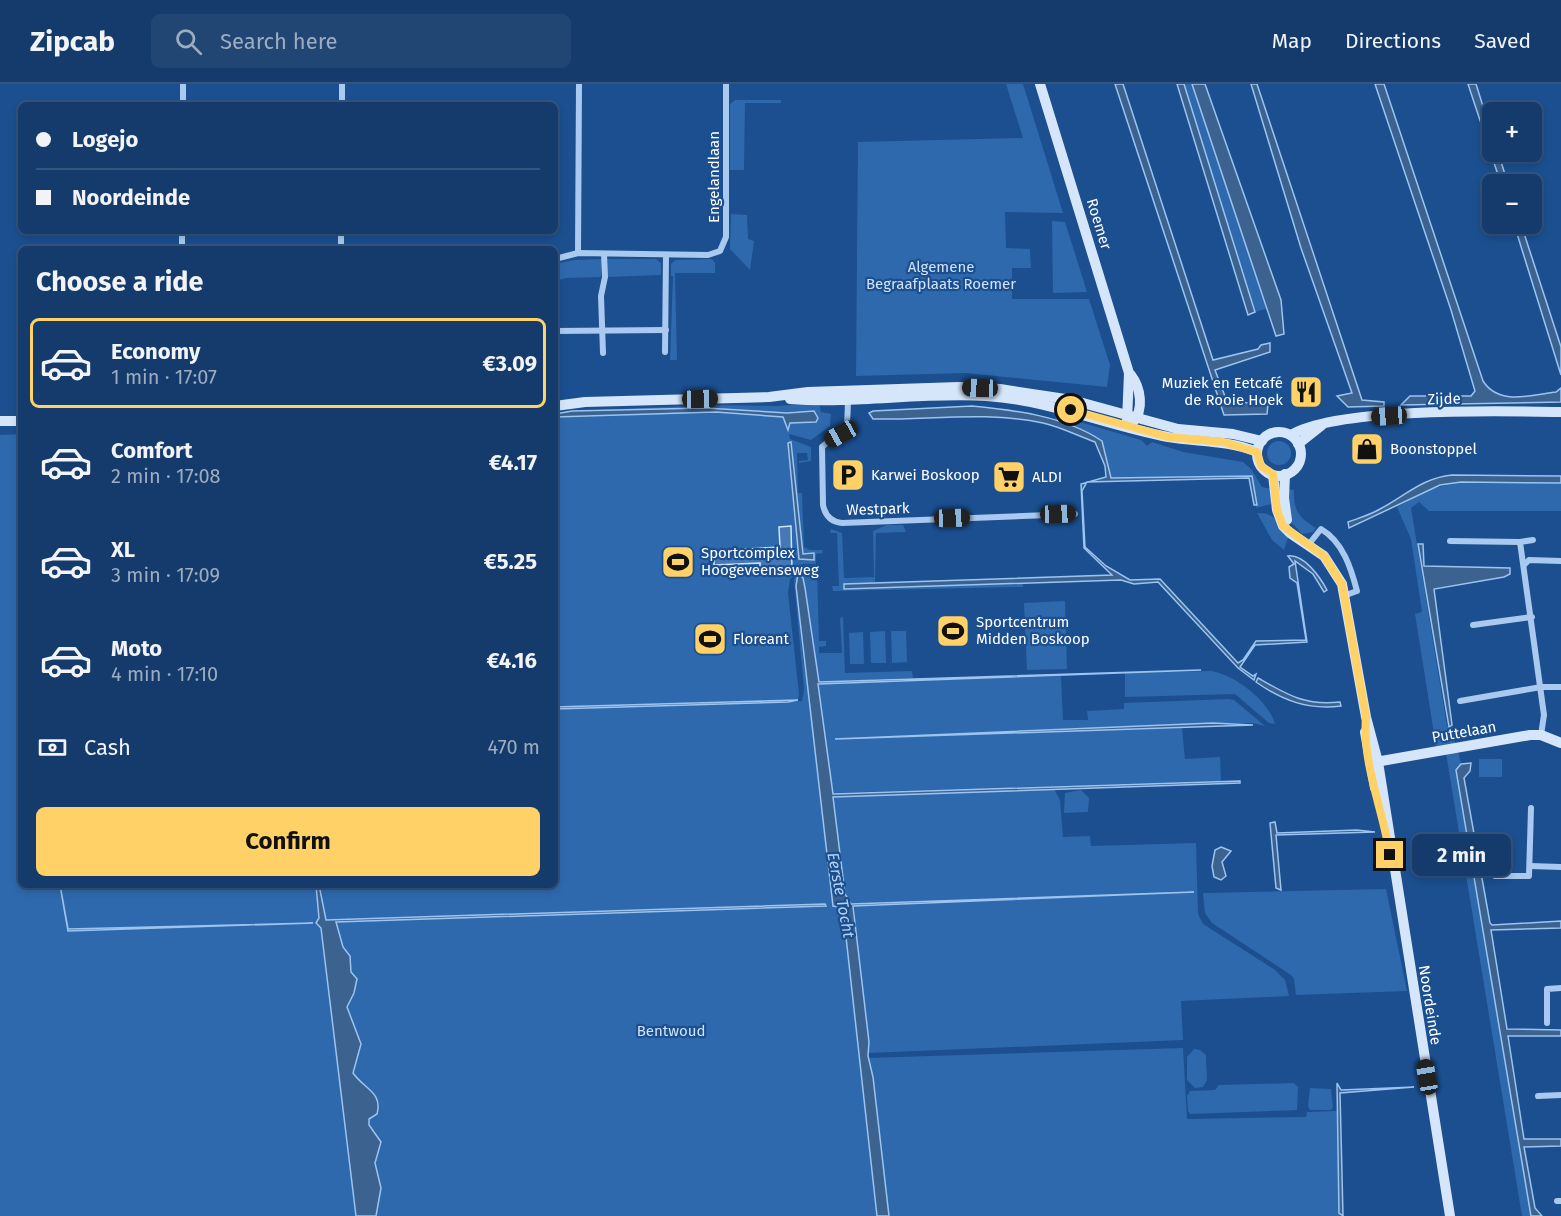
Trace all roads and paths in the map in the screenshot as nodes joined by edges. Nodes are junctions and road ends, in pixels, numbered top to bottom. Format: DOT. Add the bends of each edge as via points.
graph roads {
  1 [pos="183,84"];
  2 [pos="342,84"];
  3 [pos="579,84"];
  4 [pos="726,84"];
  5 [pos="1040,84"];
  6 [pos="183,102"];
  7 [pos="342,102"];
  8 [pos="578,253"];
  9 [pos="604,254"];
  10 [pos="666,255"];
  11 [pos="558,258"];
  12 [pos="666,330"];
  13 [pos="602,331"];
  14 [pos="558,332"];
  15 [pos="665,352"];
  16 [pos="603,353"];
  17 [pos="848,396"];
  18 [pos="558,399"];
  19 [pos="585,402"];
  20 [pos="558,406"];
  21 [pos="1561,411"];
  22 [pos="1130,420"];
  23 [pos="0,421"];
  24 [pos="18,421"];
  25 [pos="1294,440"];
  26 [pos="1262,441"];
  27 [pos="1257,452"];
  28 [pos="1279,474"];
  29 [pos="1075,514"];
  30 [pos="1533,540"];
  31 [pos="1304,541"];
  32 [pos="1450,541"];
  33 [pos="1520,542"];
  34 [pos="1561,561"];
  35 [pos="1525,564"];
  36 [pos="1346,595"];
  37 [pos="1532,617"];
  38 [pos="1473,625"];
  39 [pos="1541,687"];
  40 [pos="1561,687"];
  41 [pos="1460,701"];
  42 [pos="1541,735"];
  43 [pos="1561,743"];
  44 [pos="1374,763"];
  45 [pos="1531,808"];
  46 [pos="1530,866"];
  47 [pos="1561,867"];
  48 [pos="1495,876"];
  49 [pos="1561,988"];
  50 [pos="1547,1023"];
  51 [pos="1538,1095"];
  52 [pos="1561,1095"];
  53 [pos="1450,1216"];
  1 -- 6 [label="street"];
  2 -- 7 [label="street"];
  3 -- 8 [label="street"];
  4 -- 10 [label="street, Engelandlaan" via="726,237 720,251 708,255"];
  5 -- 22 [label="main road, Roemer" via="1130,373"];
  8 -- 9 [label="street, Engelandlaan"];
  8 -- 11 [label="street, Engelandlaan"];
  9 -- 10 [label="street, Engelandlaan"];
  9 -- 13 [label="street"];
  10 -- 12 [label="street"];
  12 -- 13 [label="street"];
  12 -- 15 [label="street"];
  13 -- 14 [label="street"];
  13 -- 16 [label="street"];
  17 -- 19 [label="main road" via="808,392 769,397"];
  17 -- 22 [label="main road" via="959,387 1000,389 1072,400"];
  17 -- 29 [label="street, Westpark" via="845,432 822,447 823,505 828,517 842,523"];
  18 -- 19 [label="main road"];
  19 -- 20 [label="main road"];
  21 -- 25 [label="main road, Zijde" via="1328,422"];
  22 -- 26 [label="main road"];
  22 -- 27 [label="main road" via="1168,437 1223,442"];
  23 -- 24 [label="main road"];
  25 -- 26 [label="main road" via="1275,432"];
  25 -- 28 [label="main road" via="1299,462"];
  26 -- 27 [label="main road"];
  27 -- 28 [label="main road" via="1261,466"];
  28 -- 31 [label="main road, Noordeinde" via="1280,519 1290,533"];
  30 -- 33 [label="street"];
  31 -- 36 [label="main road, Noordeinde" via="1335,570"];
  31 -- 36 [label="street, Noordeinde" via="1322,529 1338,544 1357,591"];
  32 -- 33 [label="street"];
  33 -- 35 [label="street"];
  34 -- 35 [label="street" via="1529,560"];
  35 -- 37 [label="street"];
  36 -- 44 [label="main road, Noordeinde" via="1365,730"];
  37 -- 38 [label="street"];
  37 -- 39 [label="street"];
  39 -- 40 [label="street"];
  39 -- 41 [label="street"];
  39 -- 42 [label="street"];
  42 -- 43 [label="main road"];
  42 -- 44 [label="main road, Puttelaan"];
  44 -- 53 [label="main road, Noordeinde"];
  45 -- 46 [label="street"];
  46 -- 47 [label="street"];
  46 -- 48 [label="street" via="1529,876"];
  49 -- 50 [label="street" via="1547,988"];
  51 -- 52 [label="street"];
}
